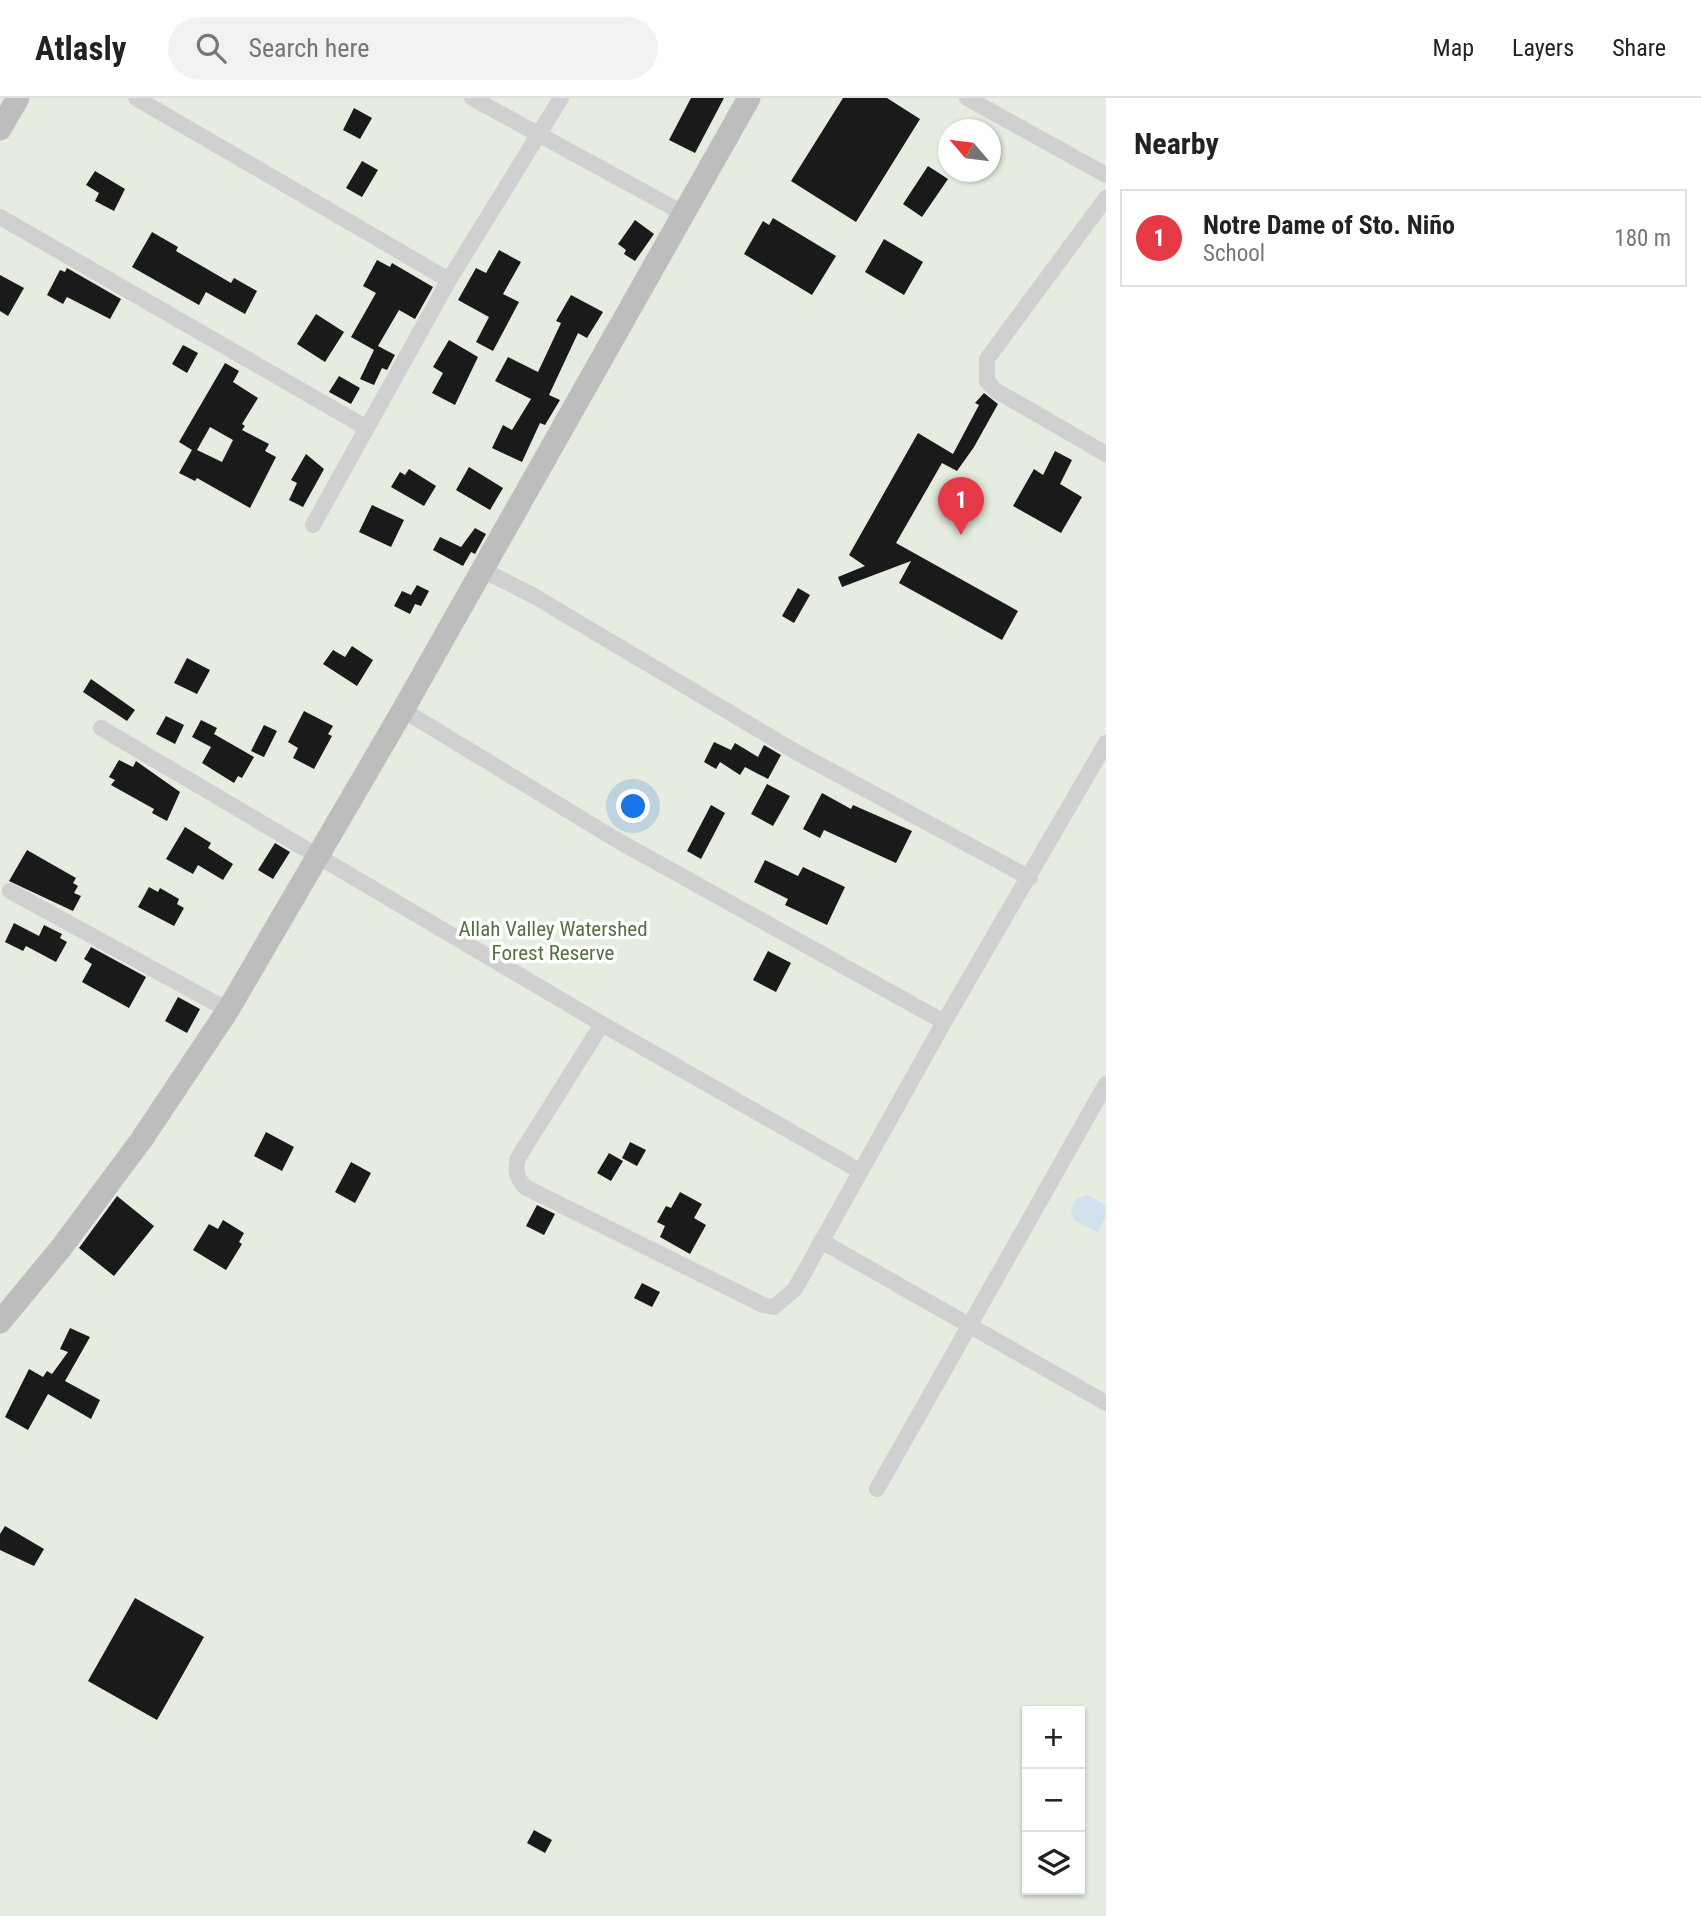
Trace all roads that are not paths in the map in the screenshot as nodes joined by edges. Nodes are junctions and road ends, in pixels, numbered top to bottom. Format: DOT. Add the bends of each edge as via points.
graph roads {
  1 [pos="18,98"];
  2 [pos="136,98"];
  3 [pos="472,98"];
  4 [pos="561,98"];
  5 [pos="749,98"];
  6 [pos="967,98"];
  7 [pos="0,128"];
  8 [pos="538,135"];
  9 [pos="1106,175"];
  10 [pos="1106,198"];
  11 [pos="682,213"];
  12 [pos="0,217"];
  13 [pos="449,280"];
  14 [pos="365,427"];
  15 [pos="1106,454"];
  16 [pos="313,525"];
  17 [pos="481,569"];
  18 [pos="403,710"];
  19 [pos="101,728"];
  20 [pos="1106,743"];
  21 [pos="318,856"];
  22 [pos="1030,878"];
  23 [pos="10,891"];
  24 [pos="228,1010"];
  25 [pos="944,1022"];
  26 [pos="602,1024"];
  27 [pos="1106,1084"];
  28 [pos="860,1171"];
  29 [pos="821,1241"];
  30 [pos="0,1322"];
  31 [pos="969,1325"];
  32 [pos="1106,1403"];
  33 [pos="877,1489"];
  1 -- 7 [label="street"];
  2 -- 13 [label="street"];
  3 -- 8 [label="street"];
  4 -- 8 [label="street"];
  5 -- 11 [label="street"];
  6 -- 9 [label="street"];
  8 -- 11 [label="street"];
  8 -- 13 [label="street"];
  10 -- 15 [label="street" via="1004,332 985,370 995,390"];
  11 -- 17 [label="street"];
  12 -- 14 [label="street"];
  13 -- 14 [label="street"];
  14 -- 16 [label="street"];
  17 -- 18 [label="street"];
  17 -- 22 [label="street" via="796,752"];
  18 -- 21 [label="street"];
  18 -- 25 [label="street" via="615,839"];
  19 -- 21 [label="street"];
  20 -- 22 [label="street"];
  21 -- 24 [label="street"];
  21 -- 26 [label="street"];
  22 -- 25 [label="street"];
  23 -- 24 [label="street"];
  24 -- 30 [label="street" via="142,1139"];
  25 -- 28 [label="street"];
  26 -- 28 [label="street"];
  26 -- 29 [label="street" via="518,1158 515,1169 525,1187 763,1305 774,1307 795,1289"];
  27 -- 31 [label="street"];
  28 -- 29 [label="street"];
  29 -- 31 [label="street"];
  31 -- 32 [label="street"];
  31 -- 33 [label="street"];
}
